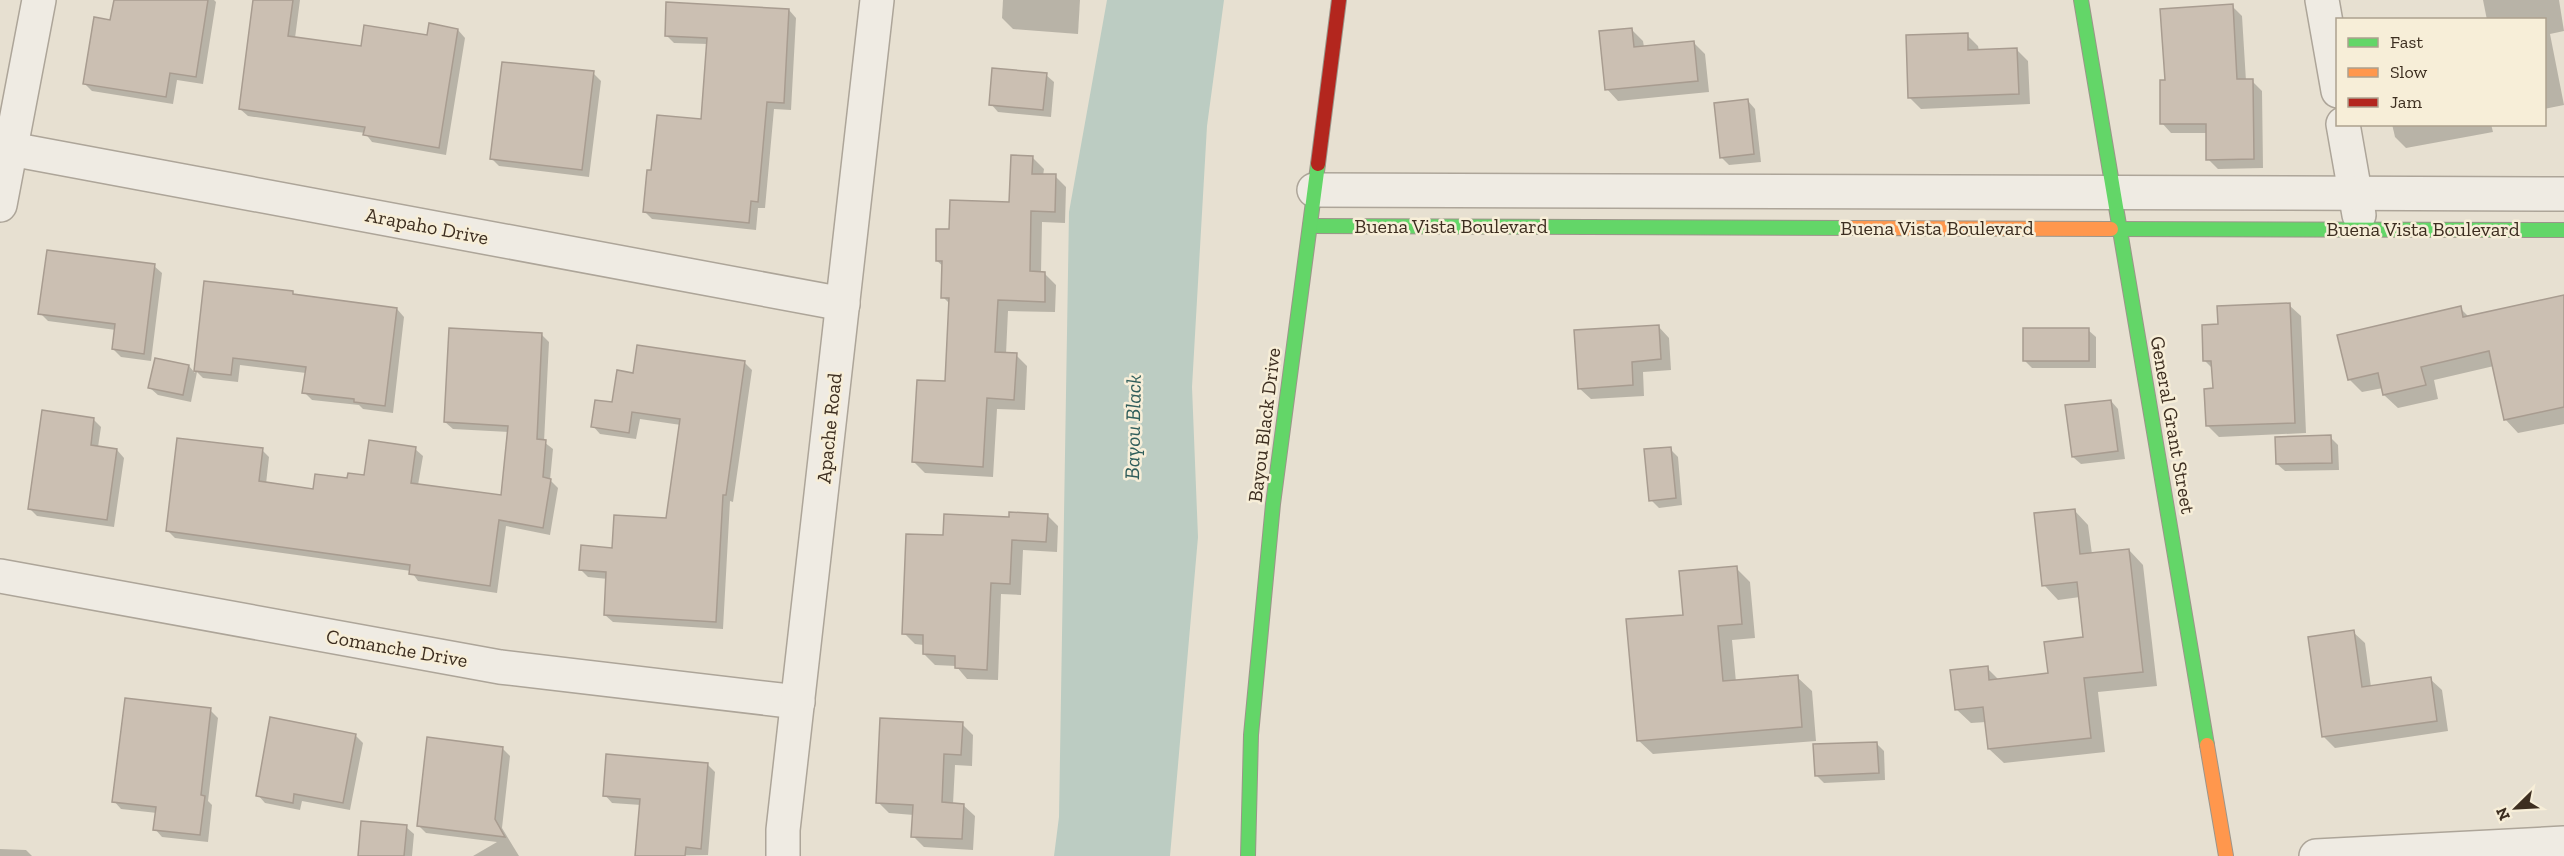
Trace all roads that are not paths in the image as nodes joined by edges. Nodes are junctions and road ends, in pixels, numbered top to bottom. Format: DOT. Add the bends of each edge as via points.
graph roads {
  1 [pos="39,0"];
  2 [pos="877,0"];
  3 [pos="1339,0"];
  4 [pos="2080,0"];
  5 [pos="2322,0"];
  6 [pos="2336,85"];
  7 [pos="2343,126"];
  8 [pos="11,149"];
  9 [pos="1314,190"];
  10 [pos="2113,193"];
  11 [pos="2355,193"];
  12 [pos="2564,194"];
  13 [pos="0,205"];
  14 [pos="1310,226"];
  15 [pos="2120,228"];
  16 [pos="2362,229"];
  17 [pos="2564,230"];
  18 [pos="843,303"];
  19 [pos="0,576"];
  20 [pos="798,702"];
  21 [pos="2564,843"];
  22 [pos="783,856"];
  23 [pos="1248,856"];
  24 [pos="2226,856"];
  25 [pos="2316,856"];
  1 -- 8 [label="street"];
  2 -- 18 [label="street, Apache Road"];
  3 -- 9 [label="street, Bayou Black Drive"];
  4 -- 10 [label="street, General Grant Street"];
  5 -- 6 [label="street"];
  7 -- 11 [label="street"];
  8 -- 13 [label="street"];
  8 -- 18 [label="street, Arapaho Drive"];
  9 -- 10 [label="street, Buena Vista Boulevard"];
  9 -- 14 [label="street, Bayou Black Drive"];
  10 -- 11 [label="street, Buena Vista Boulevard"];
  10 -- 15 [label="street, General Grant Street"];
  11 -- 12 [label="street, Buena Vista Boulevard"];
  11 -- 16 [label="street"];
  14 -- 15 [label="street, Buena Vista Boulevard"];
  14 -- 23 [label="street, Bayou Black Drive" via="1272,515 1251,735"];
  15 -- 16 [label="street, Buena Vista Boulevard"];
  15 -- 24 [label="street, General Grant Street"];
  16 -- 17 [label="street, Buena Vista Boulevard"];
  18 -- 20 [label="street, Apache Road"];
  19 -- 20 [label="street, Comanche Drive" via="500,667"];
  20 -- 22 [label="street, Apache Road"];
  21 -- 25 [label="street"];
}
